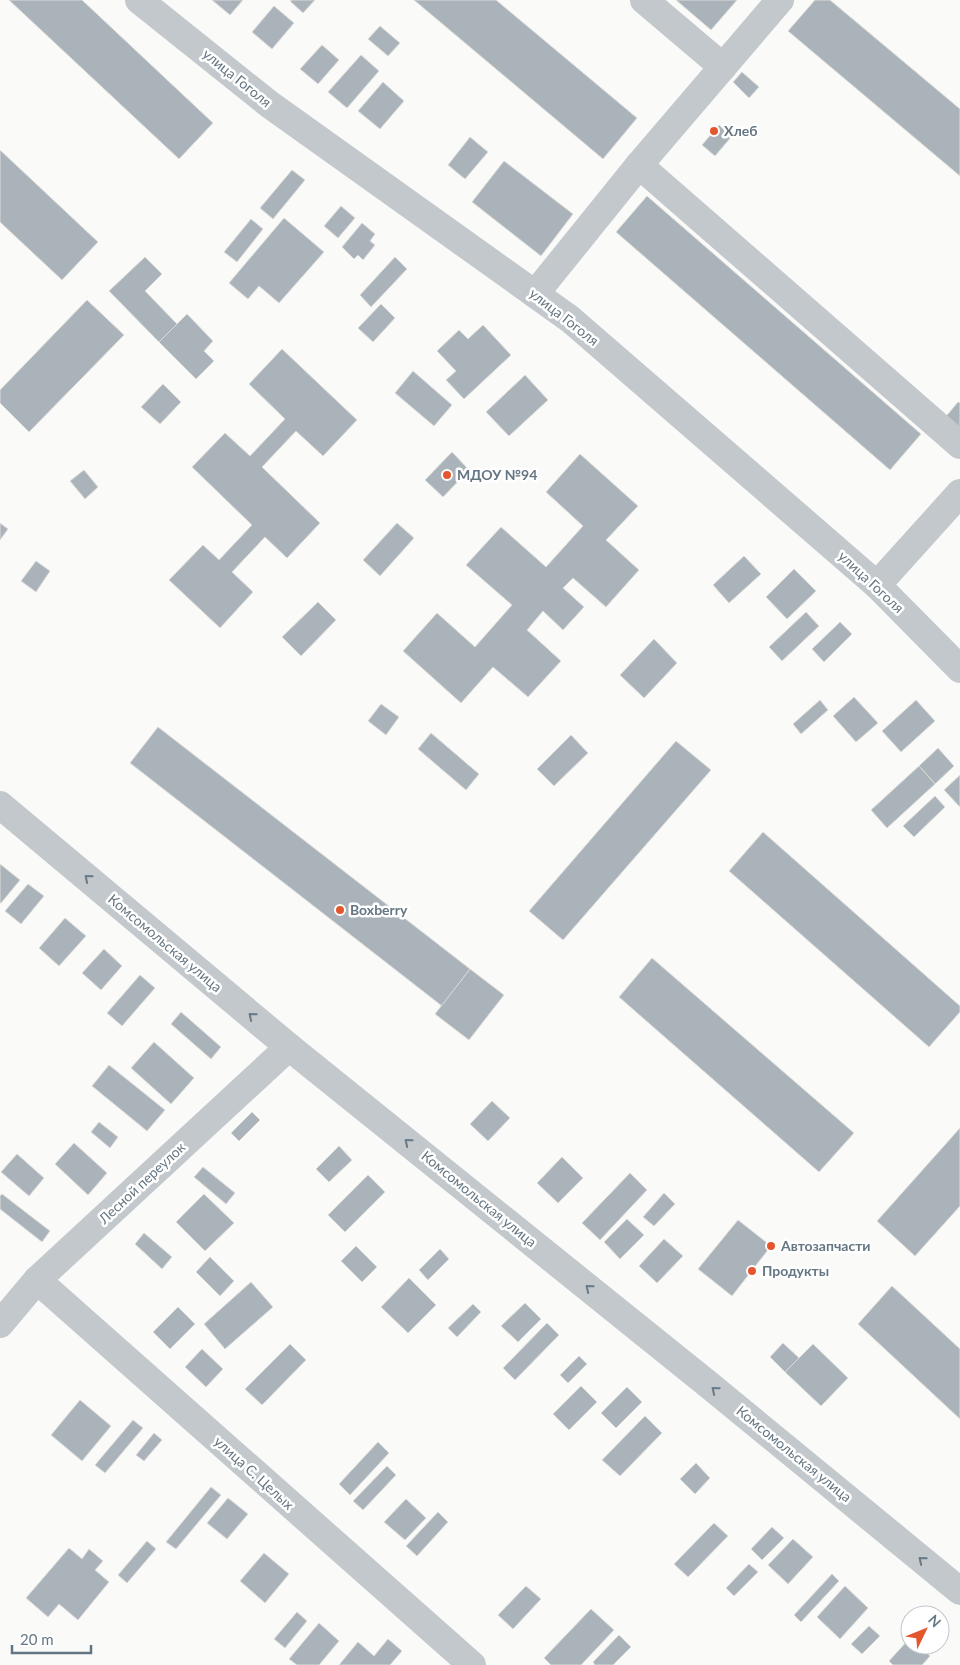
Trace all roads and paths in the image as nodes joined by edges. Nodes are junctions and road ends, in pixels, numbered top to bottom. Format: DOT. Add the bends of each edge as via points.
graph roads {
  1 [pos="140,0"];
  2 [pos="644,0"];
  3 [pos="780,0"];
  4 [pos="723,67"];
  5 [pos="639,166"];
  6 [pos="535,294"];
  7 [pos="960,445"];
  8 [pos="960,493"];
  9 [pos="877,585"];
  10 [pos="960,669"];
  11 [pos="0,805"];
  12 [pos="290,1047"];
  13 [pos="37,1280"];
  14 [pos="0,1324"];
  15 [pos="960,1591"];
  16 [pos="472,1665"];
  1 -- 6 [label="street, улица Гоголя" via="269,104"];
  2 -- 4 [label="street"];
  3 -- 4 [label="street"];
  4 -- 5 [label="street"];
  5 -- 6 [label="street"];
  5 -- 7 [label="street"];
  6 -- 9 [label="street, улица Гоголя" via="570,319"];
  8 -- 9 [label="street"];
  9 -- 10 [label="street, улица Гоголя"];
  12 -- 11 [label="street, Комсомольская улица, one-way"];
  12 -- 13 [label="street, Лесной переулок"];
  15 -- 12 [label="street, Комсомольская улица, one-way"];
  13 -- 14 [label="street, Лесной переулок"];
  13 -- 16 [label="street, улица С. Целых"];
}
